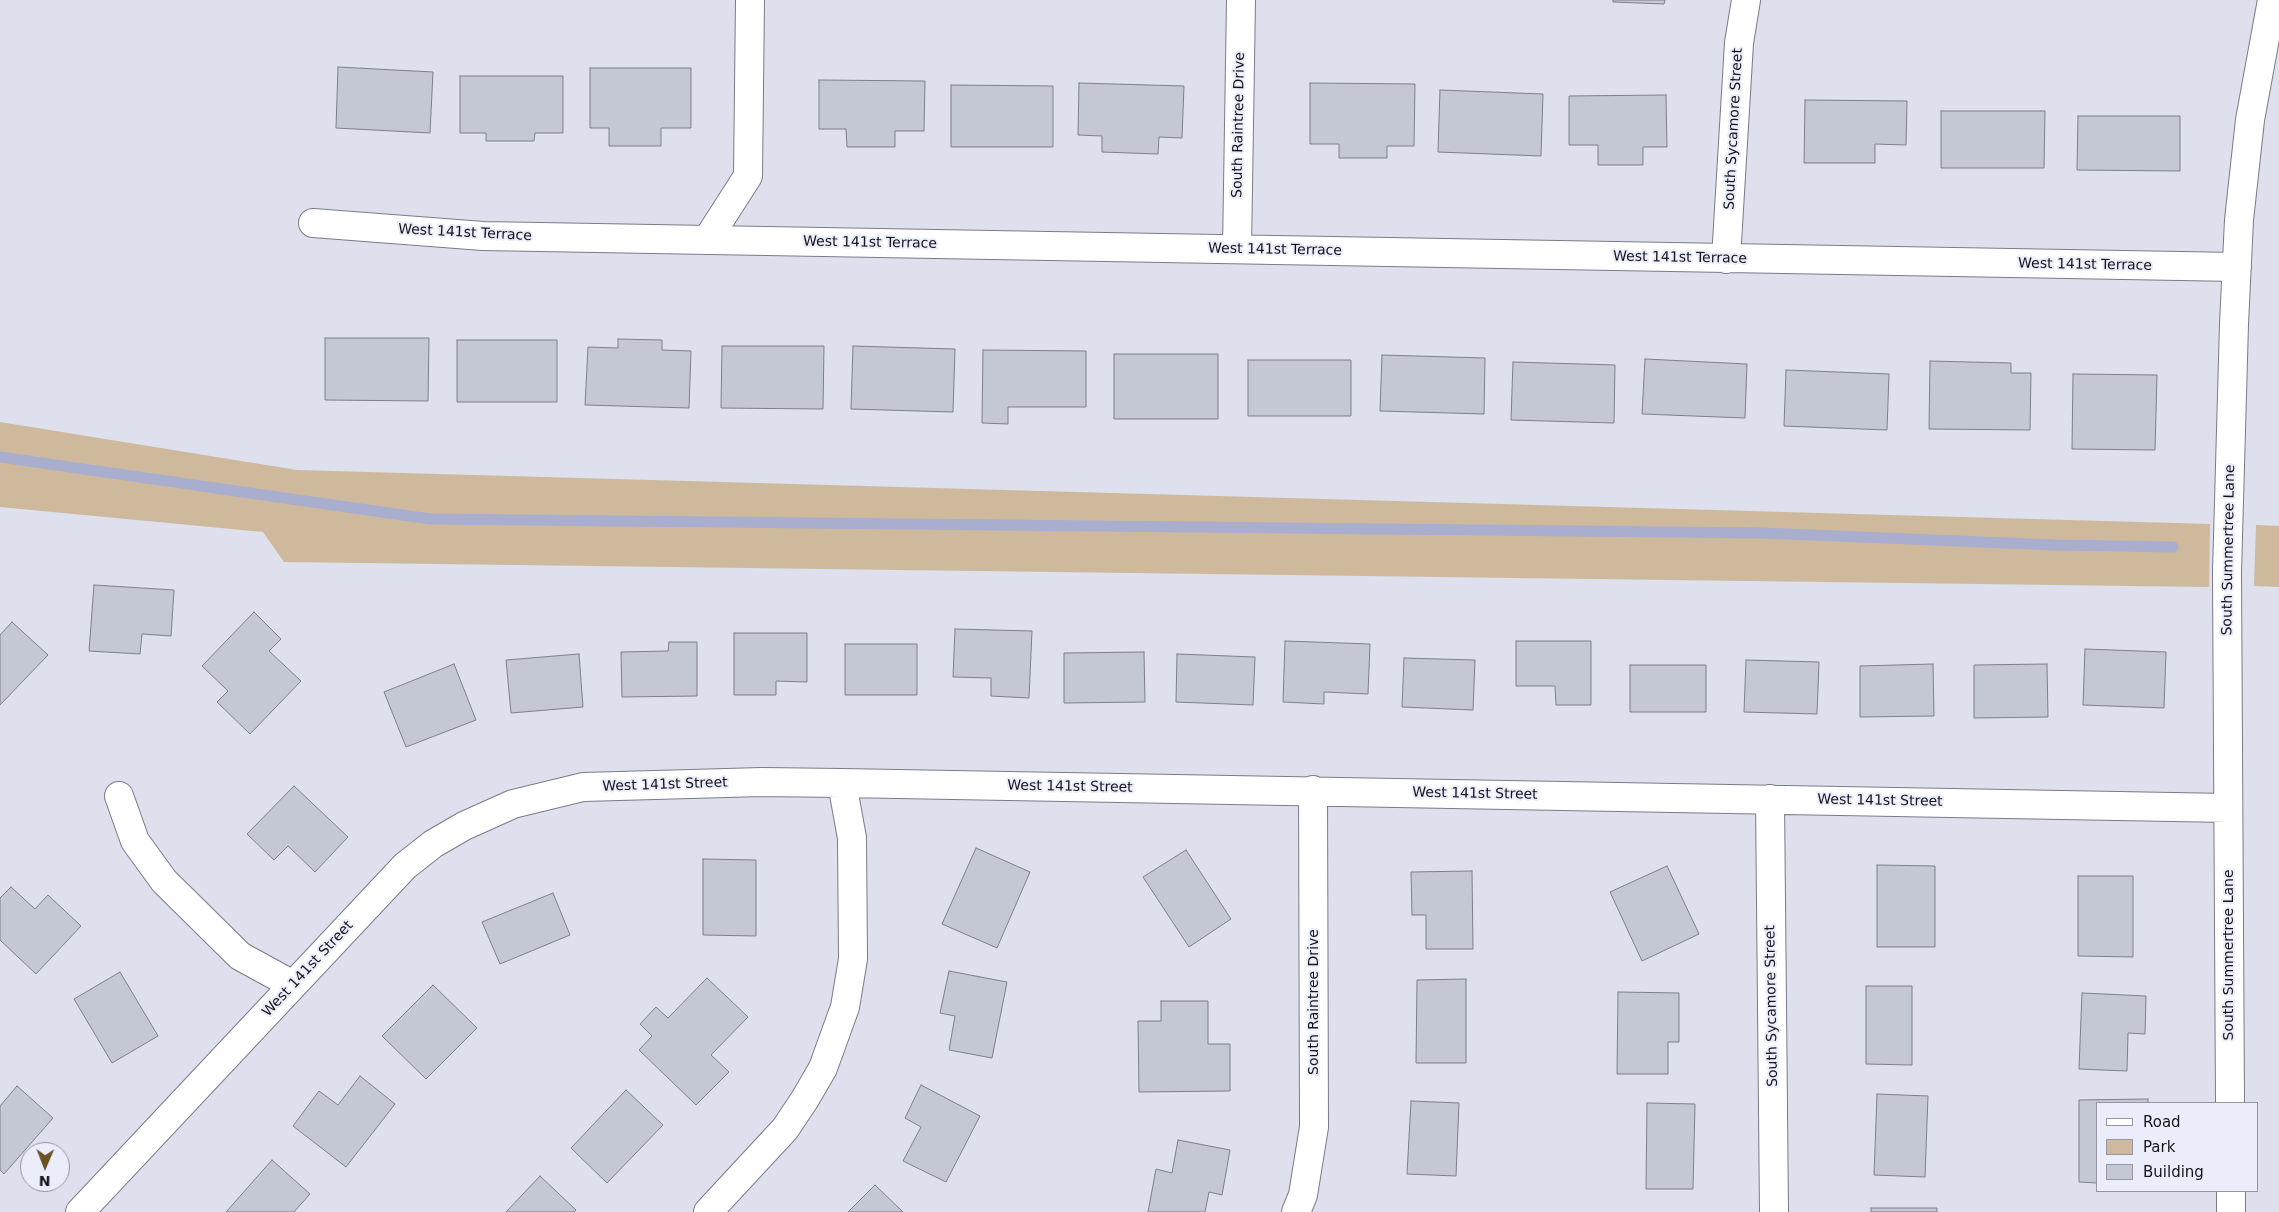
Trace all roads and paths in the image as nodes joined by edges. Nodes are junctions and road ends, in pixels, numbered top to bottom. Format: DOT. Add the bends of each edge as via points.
graph roads {
  1 [pos="750,0"];
  2 [pos="1242,0"];
  3 [pos="1746,0"];
  4 [pos="2272,0"];
  5 [pos="313,223"];
  6 [pos="707,240"];
  7 [pos="1237,249"];
  8 [pos="1726,259"];
  9 [pos="2237,267"];
  10 [pos="842,783"];
  11 [pos="1313,790"];
  12 [pos="119,796"];
  13 [pos="1770,799"];
  14 [pos="2228,808"];
  15 [pos="293,985"];
  16 [pos="2230,1102"];
  17 [pos="2231,1192"];
  18 [pos="80,1212"];
  19 [pos="708,1212"];
  20 [pos="1296,1212"];
  21 [pos="1774,1212"];
  22 [pos="2231,1212"];
  1 -- 6 [label="street" via="748,176"];
  2 -- 7 [label="street, South Raintree Drive"];
  3 -- 8 [label="street, South Sycamore Street" via="1739,42"];
  4 -- 9 [label="street, South Summertree Lane" via="2250,120"];
  5 -- 6 [label="street, West 141st Terrace" via="483,236"];
  6 -- 7 [label="street, West 141st Terrace"];
  7 -- 8 [label="street, West 141st Terrace"];
  8 -- 9 [label="street, West 141st Terrace"];
  9 -- 14 [label="street, South Summertree Lane" via="2227,572"];
  10 -- 11 [label="street, West 141st Street"];
  10 -- 15 [label="street, West 141st Street" via="583,787 513,804 464,826 405,866"];
  10 -- 19 [label="street" via="852,838 853,950 845,1007 823,1068 785,1130"];
  11 -- 13 [label="street, West 141st Street"];
  11 -- 20 [label="street, South Raintree Drive" via="1314,1127 1303,1194"];
  12 -- 15 [label="street" via="135,841 164,880 240,956"];
  13 -- 14 [label="street, West 141st Street"];
  13 -- 21 [label="street, South Sycamore Street"];
  14 -- 16 [label="street, South Summertree Lane"];
  15 -- 18 [label="street, West 141st Street"];
  17 -- 22 [label="street"];
}
